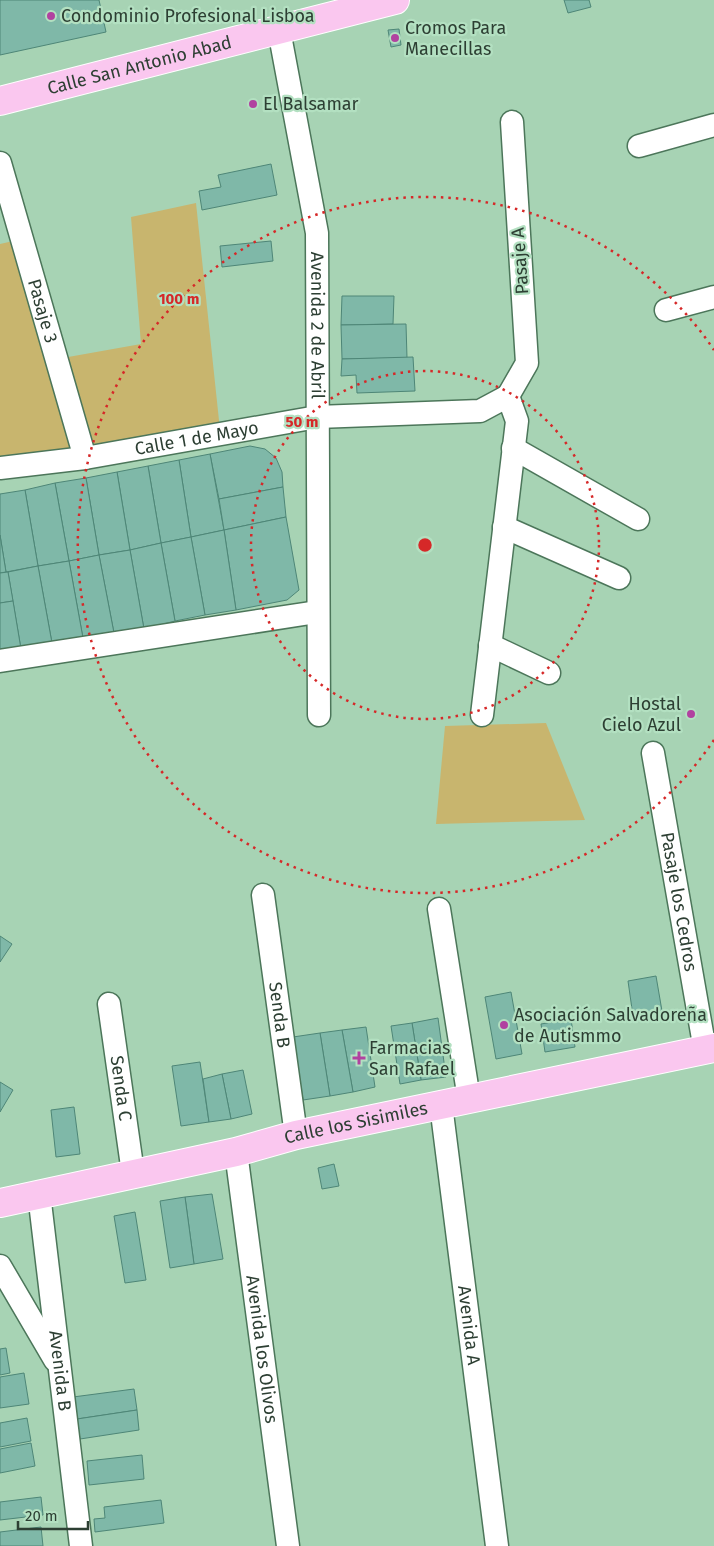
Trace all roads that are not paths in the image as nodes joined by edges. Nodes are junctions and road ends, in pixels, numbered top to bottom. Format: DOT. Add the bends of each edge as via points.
graph roads {
  1 [pos="395,0"];
  2 [pos="279,30"];
  3 [pos="0,101"];
  4 [pos="512,122"];
  5 [pos="714,125"];
  6 [pos="639,146"];
  7 [pos="0,163"];
  8 [pos="714,297"];
  9 [pos="666,310"];
  10 [pos="508,396"];
  11 [pos="317,417"];
  12 [pos="513,448"];
  13 [pos="85,458"];
  14 [pos="0,468"];
  15 [pos="638,519"];
  16 [pos="504,527"];
  17 [pos="618,578"];
  18 [pos="317,612"];
  19 [pos="490,645"];
  20 [pos="0,661"];
  21 [pos="549,673"];
  22 [pos="482,714"];
  23 [pos="319,715"];
  24 [pos="653,753"];
  25 [pos="263,895"];
  26 [pos="440,909"];
  27 [pos="109,1004"];
  28 [pos="710,1049"];
  29 [pos="469,1099"];
  30 [pos="441,1105"];
  31 [pos="296,1135"];
  32 [pos="236,1152"];
  33 [pos="133,1173"];
  34 [pos="39,1194"];
  35 [pos="0,1203"];
  36 [pos="0,1266"];
  37 [pos="60,1367"];
  38 [pos="81,1546"];
  39 [pos="288,1546"];
  40 [pos="497,1546"];
  1 -- 2 [label="main road, Calle San Antonio Abad"];
  2 -- 3 [label="main road, Calle San Antonio Abad"];
  2 -- 11 [label="street, Avenida 2 de Abril" via="317,233"];
  4 -- 10 [label="street, Pasaje A" via="527,363"];
  5 -- 6 [label="street"];
  7 -- 13 [label="street, Pasaje 3"];
  8 -- 9 [label="street"];
  10 -- 11 [label="street, Calle 1 de Mayo" via="480,411"];
  10 -- 12 [label="street" via="516,421"];
  11 -- 13 [label="street, Calle 1 de Mayo"];
  11 -- 18 [label="street, Avenida 2 de Abril"];
  12 -- 15 [label="street"];
  12 -- 16 [label="street"];
  13 -- 14 [label="street, Calle 1 de Mayo"];
  16 -- 17 [label="street"];
  16 -- 19 [label="street"];
  18 -- 20 [label="street"];
  18 -- 23 [label="street, Avenida 2 de Abril"];
  19 -- 21 [label="street"];
  19 -- 22 [label="street"];
  24 -- 28 [label="street, Pasaje los Cedros"];
  25 -- 31 [label="street, Senda B"];
  26 -- 29 [label="street"];
  27 -- 33 [label="street, Senda C"];
  28 -- 29 [label="main road, Calle los Sisimiles"];
  29 -- 30 [label="main road, Calle los Sisimiles"];
  30 -- 31 [label="main road, Calle los Sisimiles"];
  30 -- 40 [label="street, Avenida A"];
  31 -- 32 [label="main road, Calle los Sisimiles"];
  32 -- 33 [label="main road, Calle los Sisimiles"];
  32 -- 39 [label="street, Avenida los Olivos"];
  33 -- 34 [label="main road, Calle los Sisimiles"];
  34 -- 35 [label="main road, Calle los Sisimiles"];
  34 -- 37 [label="street, Avenida B"];
  36 -- 37 [label="street"];
  37 -- 38 [label="street, Avenida B"];
}
